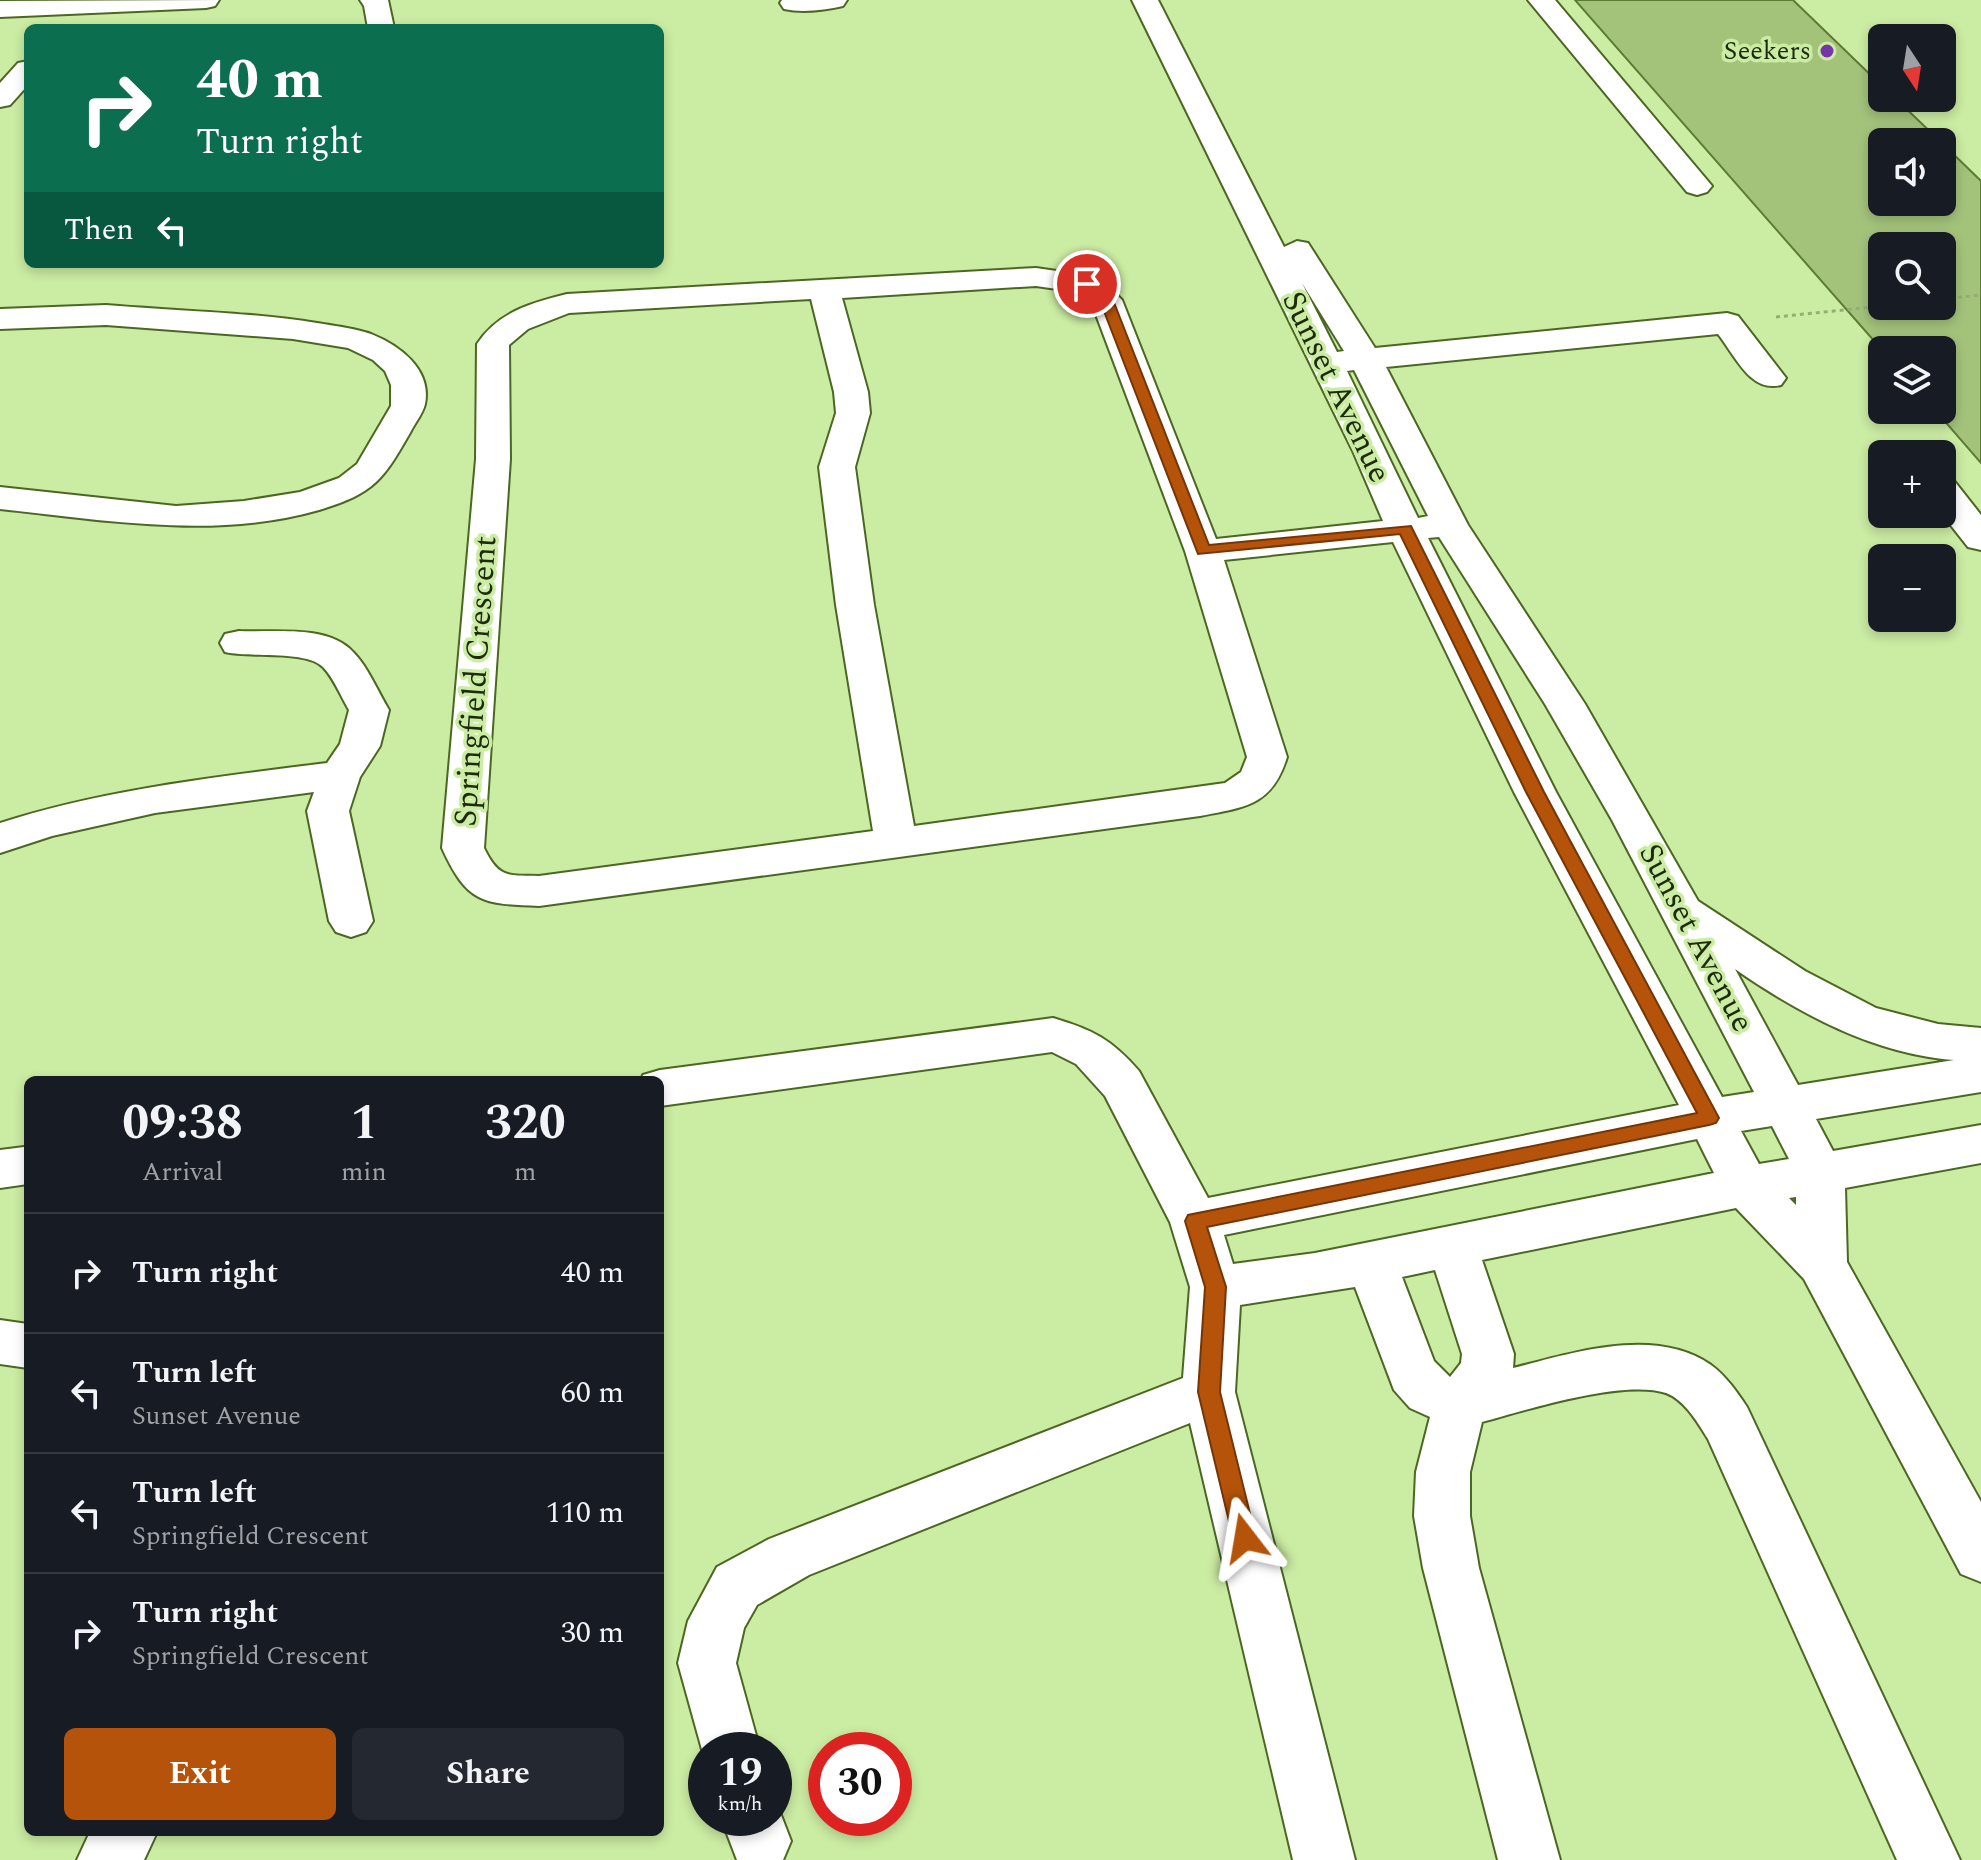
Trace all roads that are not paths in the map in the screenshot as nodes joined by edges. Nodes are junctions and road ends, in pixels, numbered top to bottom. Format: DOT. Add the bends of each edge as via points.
graph roads {
  1 [pos="206,0"];
  2 [pos="373,0"];
  3 [pos="834,0"];
  4 [pos="1145,0"];
  5 [pos="1166,0"];
  6 [pos="1541,0"];
  7 [pos="793,3"];
  8 [pos="89,5"];
  9 [pos="0,9"];
  10 [pos="71,24"];
  11 [pos="381,24"];
  12 [pos="24,73"];
  13 [pos="0,99"];
  14 [pos="0,106"];
  15 [pos="24,111"];
  16 [pos="1697,186"];
  17 [pos="824,289"];
  18 [pos="1328,300"];
  19 [pos="0,319"];
  20 [pos="1456,349"];
  21 [pos="1364,357"];
  22 [pos="1326,364"];
  23 [pos="1769,378"];
  24 [pos="0,498"];
  25 [pos="1956,508"];
  26 [pos="1428,527"];
  27 [pos="1981,539"];
  28 [pos="1203,551"];
  29 [pos="239,643"];
  30 [pos="340,775"];
  31 [pos="0,838"];
  32 [pos="896,843"];
  33 [pos="1680,910"];
  34 [pos="351,921"];
  35 [pos="1981,1045"];
  36 [pos="1981,1074"];
  37 [pos="664,1087"];
  38 [pos="1786,1108"];
  39 [pos="1709,1118"];
  40 [pos="1981,1144"];
  41 [pos="1820,1172"];
  42 [pos="1746,1186"];
  43 [pos="1195,1221"];
  44 [pos="1452,1246"];
  45 [pos="1371,1262"];
  46 [pos="1822,1264"];
  47 [pos="1215,1287"];
  48 [pos="0,1342"];
  49 [pos="24,1345"];
  50 [pos="1209,1392"];
  51 [pos="1459,1405"];
  52 [pos="1981,1556"];
  53 [pos="725,1732"];
  54 [pos="123,1836"];
  55 [pos="108,1860"];
  56 [pos="1324,1860"];
  57 [pos="1529,1860"];
  58 [pos="1929,1860"];
  1 -- 8 [label="street"];
  2 -- 11 [label="street"];
  3 -- 7 [label="street"];
  4 -- 22 [label="street, Sunset Avenue"];
  5 -- 18 [label="street, Sunset Avenue" via="1290,240"];
  6 -- 16 [label="street"];
  8 -- 9 [label="street"];
  8 -- 10 [label="street"];
  12 -- 13 [label="street"];
  14 -- 15 [label="street"];
  17 -- 28 [label="street, Springfield Crescent" via="1036,277 1087,284 1099,291"];
  17 -- 32 [label="street" via="851,392 853,413 837,467"];
  17 -- 32 [label="street, Springfield Crescent" via="567,304 521,319 493,344 493,459 463,848 475,876 486,886 539,891"];
  18 -- 20 [label="street" via="1399,340"];
  18 -- 21 [label="street, Sunset Avenue"];
  19 -- 24 [label="street" via="106,315 293,329 357,340 400,367 408,385 408,406 371,470 352,486 319,499 176,517"];
  20 -- 21 [label="street"];
  20 -- 23 [label="street" via="1727,323"];
  21 -- 22 [label="street"];
  21 -- 26 [label="street, Sunset Avenue"];
  22 -- 26 [label="street, Sunset Avenue"];
  25 -- 27 [label="street"];
  26 -- 28 [label="street"];
  26 -- 33 [label="street, Sunset Avenue" via="1565,704"];
  26 -- 39 [label="street, Sunset Avenue" via="1535,792"];
  28 -- 32 [label="street, Springfield Crescent" via="1267,757 1261,780 1236,794 1200,802"];
  29 -- 30 [label="street" via="321,647 339,660 369,710 360,746"];
  30 -- 31 [label="street" via="155,799"];
  30 -- 34 [label="street" via="328,811"];
  33 -- 35 [label="street" via="1836,1011 1890,1033 1943,1045"];
  33 -- 38 [label="street, Sunset Avenue"];
  36 -- 38 [label="street"];
  37 -- 43 [label="street" via="1053,1035 1086,1045 1122,1084"];
  38 -- 39 [label="street"];
  38 -- 41 [label="street, Sunset Avenue"];
  39 -- 42 [label="street, Sunset Avenue"];
  39 -- 43 [label="street"];
  40 -- 41 [label="street"];
  41 -- 42 [label="street"];
  41 -- 46 [label="street, Sunset Avenue"];
  42 -- 44 [label="street"];
  42 -- 46 [label="street, Sunset Avenue"];
  43 -- 47 [label="street"];
  44 -- 45 [label="street"];
  44 -- 51 [label="street" via="1488,1354 1486,1371"];
  45 -- 47 [label="street"];
  45 -- 51 [label="street" via="1413,1374 1429,1392"];
  46 -- 52 [label="street, Sunset Avenue"];
  47 -- 50 [label="street"];
  48 -- 49 [label="street"];
  50 -- 53 [label="street" via="789,1557 737,1586 717,1621 707,1663"];
  50 -- 56 [label="street"];
  51 -- 57 [label="street" via="1443,1472 1442,1516 1451,1568"];
  51 -- 58 [label="street" via="1644,1367 1677,1373 1705,1391 1728,1424"];
  54 -- 55 [label="street"];
}
